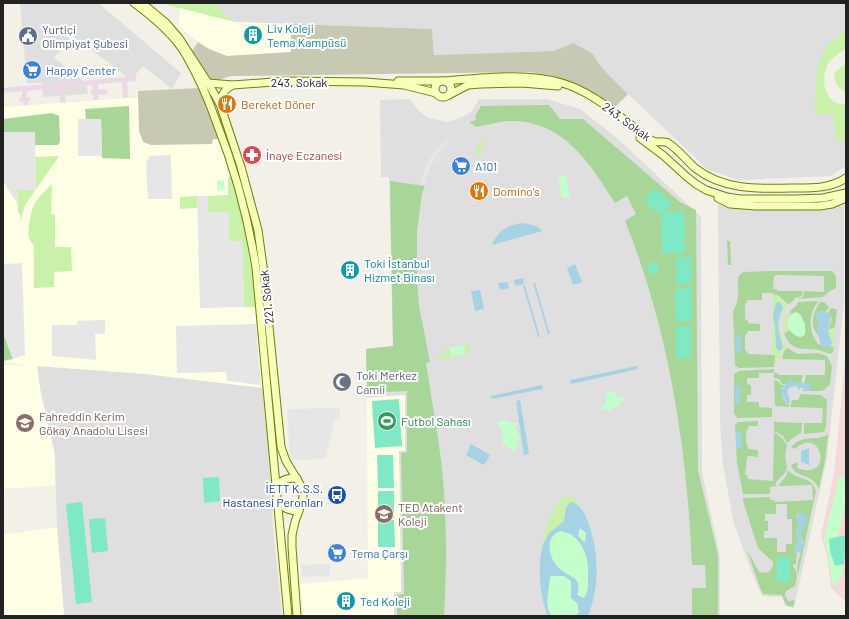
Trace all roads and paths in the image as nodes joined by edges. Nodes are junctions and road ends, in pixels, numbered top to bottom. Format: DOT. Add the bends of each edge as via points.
graph roads {
  1 [pos="134,3"];
  2 [pos="142,3"];
  3 [pos="443,81"];
  4 [pos="365,82"];
  5 [pos="208,83"];
  6 [pos="233,85"];
  7 [pos="436,94"];
  8 [pos="448,96"];
  9 [pos="220,104"];
  10 [pos="846,178"];
  11 [pos="706,190"];
  12 [pos="846,193"];
  13 [pos="846,198"];
  14 [pos="297,478"];
  15 [pos="276,486"];
  16 [pos="277,500"];
  17 [pos="299,511"];
  18 [pos="288,616"];
  19 [pos="297,616"];
  1 -- 15 [label="street, 221. Sokak" via="167,31 185,54 206,94 234,169 250,230 256,268"];
  2 -- 5 [label="street, 221. Sokak" via="179,38"];
  3 -- 4 [label="street, 243. Sokak"];
  3 -- 7 [label="street" via="435,86"];
  3 -- 8 [label="street" via="449,83 452,88"];
  3 -- 10 [label="street, 243. Sokak" via="522,78 549,79 563,83 599,100 646,137 656,142 667,143 708,177 734,186 757,189 817,188"];
  4 -- 6 [label="street, 243. Sokak" via="286,81"];
  4 -- 7 [label="street, 243. Sokak" via="404,85"];
  5 -- 6 [label="street, 243. Sokak"];
  5 -- 9 [label="street, 221. Sokak"];
  6 -- 9 [label="street" via="224,91"];
  7 -- 8 [label="street"];
  8 -- 11 [label="street, 243. Sokak" via="468,85 529,83 559,86 593,102"];
  9 -- 14 [label="street, 221. Sokak" via="258,230 281,446 286,461"];
  11 -- 12 [label="street, 243. Sokak" via="740,199 796,200"];
  11 -- 13 [label="street" via="730,204 749,206 820,206"];
  14 -- 15 [label="street" via="286,478"];
  14 -- 17 [label="street, 221. Sokak" via="303,489"];
  15 -- 16 [label="street"];
  16 -- 17 [label="street" via="284,508"];
  16 -- 18 [label="street"];
  17 -- 19 [label="street, 221. Sokak" via="292,535"];
}
